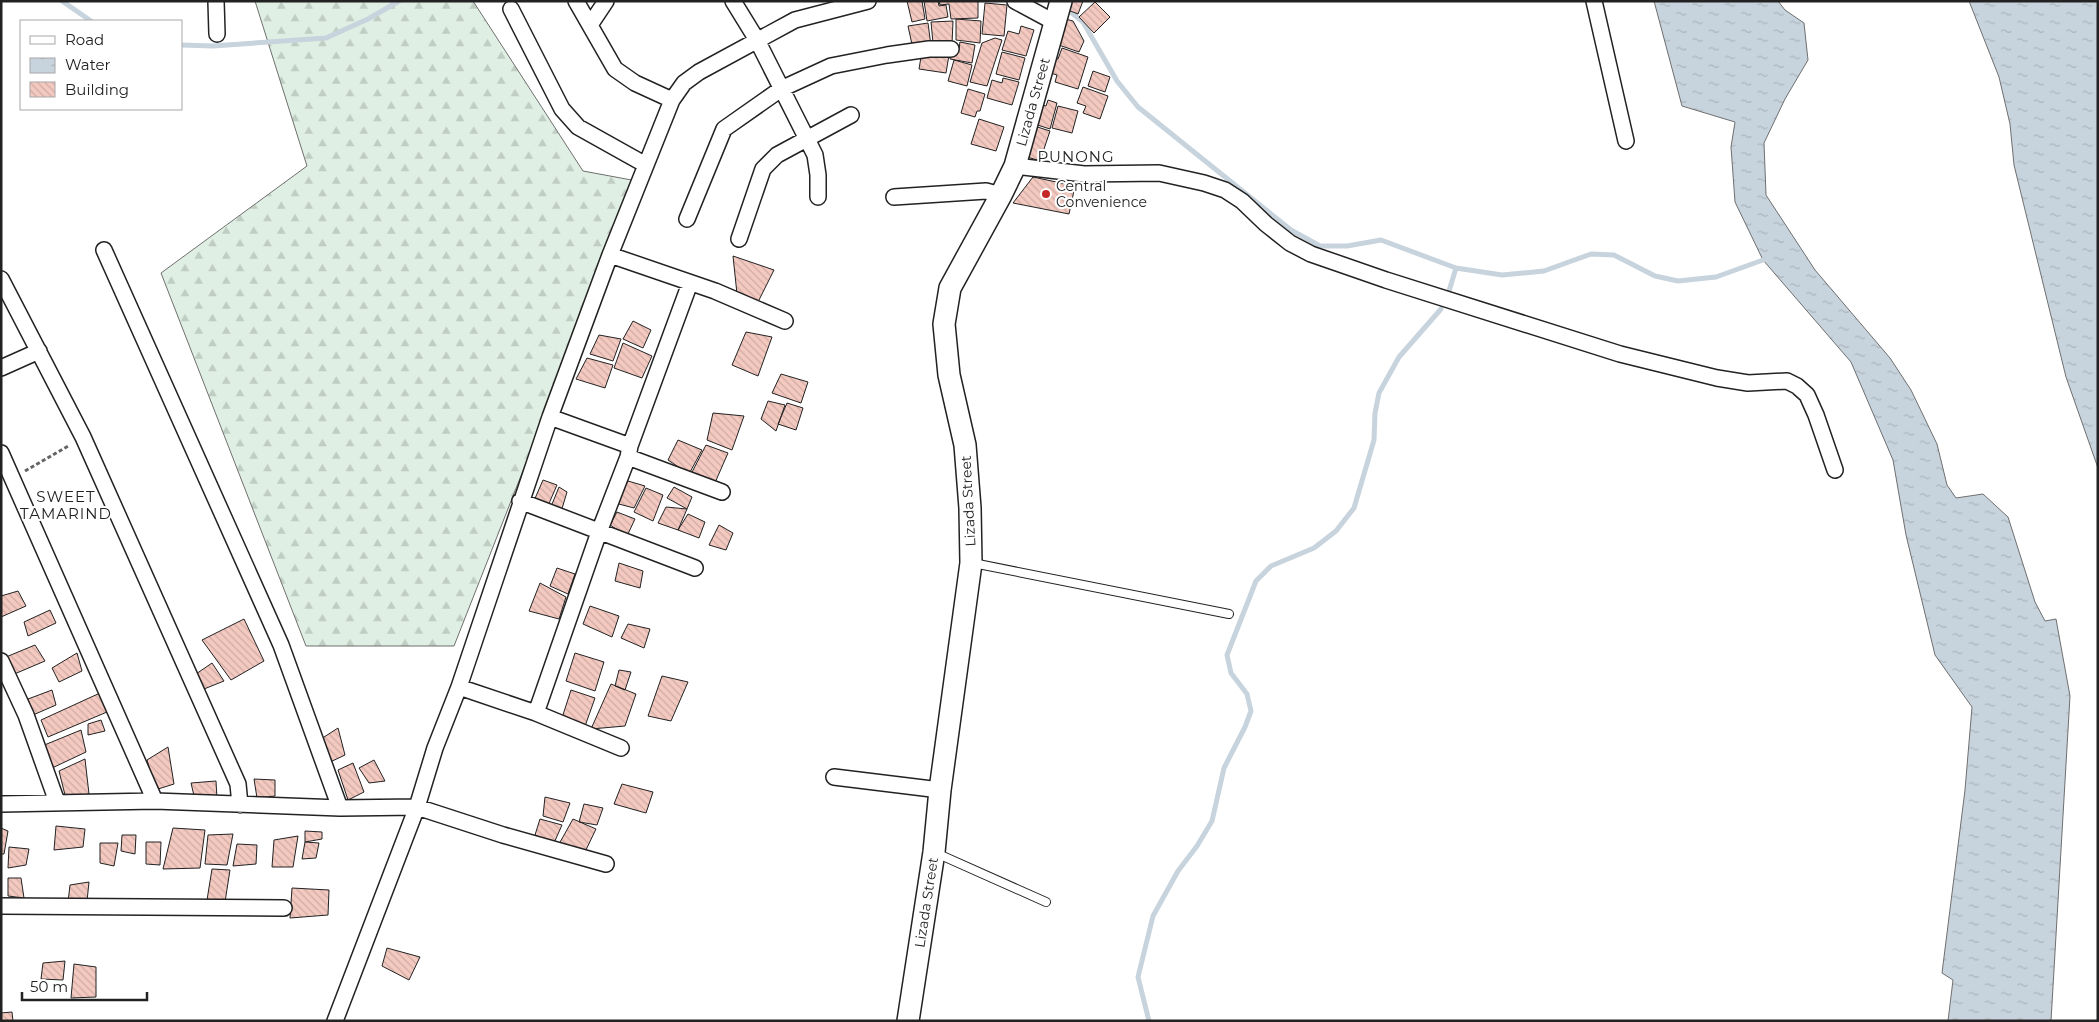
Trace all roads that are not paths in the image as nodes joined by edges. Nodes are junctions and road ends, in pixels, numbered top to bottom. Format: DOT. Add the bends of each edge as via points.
graph roads {
  1 [pos="216,1"];
  2 [pos="576,1"];
  3 [pos="606,1"];
  4 [pos="733,1"];
  5 [pos="868,1"];
  6 [pos="1015,1"];
  7 [pos="1061,1"];
  8 [pos="1594,1"];
  9 [pos="511,9"];
  10 [pos="1054,22"];
  11 [pos="590,25"];
  12 [pos="218,34"];
  13 [pos="756,40"];
  14 [pos="951,49"];
  15 [pos="780,89"];
  16 [pos="672,100"];
  17 [pos="851,115"];
  18 [pos="807,138"];
  19 [pos="1626,141"];
  20 [pos="646,165"];
  21 [pos="1015,166"];
  22 [pos="1001,195"];
  23 [pos="818,196"];
  24 [pos="894,196"];
  25 [pos="687,219"];
  26 [pos="739,239"];
  27 [pos="104,250"];
  28 [pos="610,255"];
  29 [pos="1,279"];
  30 [pos="690,283"];
  31 [pos="785,321"];
  32 [pos="39,351"];
  33 [pos="1,368"];
  34 [pos="550,417"];
  35 [pos="629,452"];
  36 [pos="1,453"];
  37 [pos="1834,470"];
  38 [pos="722,492"];
  39 [pos="520,501"];
  40 [pos="599,532"];
  41 [pos="971,563"];
  42 [pos="695,568"];
  43 [pos="1229,614"];
  44 [pos="1,661"];
  45 [pos="458,687"];
  46 [pos="536,713"];
  47 [pos="620,748"];
  48 [pos="834,777"];
  49 [pos="940,790"];
  50 [pos="156,801"];
  51 [pos="57,802"];
  52 [pos="1,804"];
  53 [pos="240,805"];
  54 [pos="417,807"];
  55 [pos="340,808"];
  56 [pos="934,852"];
  57 [pos="606,864"];
  58 [pos="1046,902"];
  59 [pos="1,906"];
  60 [pos="284,908"];
  61 [pos="335,1021"];
  62 [pos="908,1021"];
  1 -- 12 [label="street"];
  2 -- 11 [label="street"];
  3 -- 11 [label="street"];
  4 -- 13 [label="street"];
  5 -- 13 [label="street" via="795,20"];
  6 -- 10 [label="street"];
  7 -- 10 [label="street, Lizada Street"];
  8 -- 19 [label="street"];
  9 -- 20 [label="street" via="562,109 578,127"];
  10 -- 21 [label="street, Lizada Street"];
  11 -- 16 [label="street" via="615,69 635,84"];
  13 -- 15 [label="street"];
  13 -- 16 [label="street" via="699,72 684,83"];
  14 -- 15 [label="street" via="887,54 831,66"];
  15 -- 18 [label="street"];
  15 -- 25 [label="street" via="724,129"];
  16 -- 20 [label="street"];
  17 -- 18 [label="street"];
  18 -- 23 [label="street" via="815,155"];
  18 -- 26 [label="street" via="777,155 763,169"];
  20 -- 28 [label="street"];
  21 -- 22 [label="street, Lizada Street"];
  21 -- 37 [label="street" via="1084,174 1159,173 1204,183 1225,190 1242,201 1290,243 1311,254 1386,280 1611,351 1682,369 1748,383 1787,381 1807,395"];
  22 -- 24 [label="street" via="986,191"];
  22 -- 41 [label="street, Lizada Street" via="950,288 944,324 949,374 965,445"];
  27 -- 55 [label="street" via="281,645"];
  28 -- 30 [label="street"];
  28 -- 34 [label="street"];
  29 -- 32 [label="street"];
  30 -- 31 [label="street"];
  30 -- 35 [label="street"];
  32 -- 33 [label="street"];
  32 -- 53 [label="street" via="83,437 238,784"];
  34 -- 35 [label="street"];
  34 -- 39 [label="street"];
  35 -- 38 [label="street"];
  35 -- 40 [label="street"];
  36 -- 50 [label="street"];
  39 -- 40 [label="street"];
  39 -- 45 [label="street"];
  40 -- 42 [label="street"];
  40 -- 46 [label="street"];
  41 -- 43 [label="lane"];
  41 -- 49 [label="street, Lizada Street"];
  44 -- 51 [label="street" via="26,715"];
  45 -- 46 [label="street"];
  45 -- 54 [label="street"];
  46 -- 47 [label="street"];
  48 -- 49 [label="street"];
  49 -- 56 [label="street, Lizada Street"];
  50 -- 51 [label="street"];
  50 -- 53 [label="street"];
  51 -- 52 [label="street"];
  53 -- 55 [label="street"];
  54 -- 55 [label="street"];
  54 -- 57 [label="street"];
  54 -- 61 [label="street"];
  56 -- 58 [label="lane"];
  56 -- 62 [label="street, Lizada Street"];
  59 -- 60 [label="street"];
}
